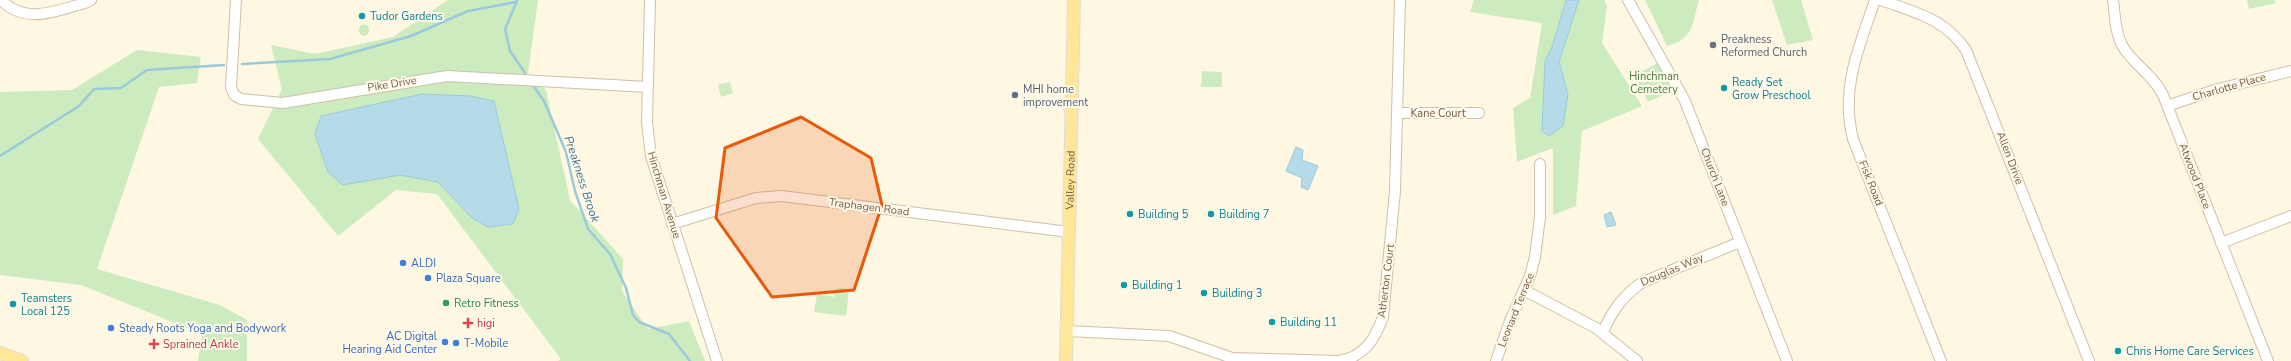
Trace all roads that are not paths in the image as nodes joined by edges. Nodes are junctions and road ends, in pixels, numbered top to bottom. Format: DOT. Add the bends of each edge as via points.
graph roads {
  1 [pos="0,0"];
  2 [pos="91,0"];
  3 [pos="236,0"];
  4 [pos="650,0"];
  5 [pos="1074,0"];
  6 [pos="1400,0"];
  7 [pos="1628,0"];
  8 [pos="1875,0"];
  9 [pos="1881,0"];
  10 [pos="2113,0"];
  11 [pos="2291,71"];
  12 [pos="648,87"];
  13 [pos="2168,106"];
  14 [pos="1397,113"];
  15 [pos="1479,113"];
  16 [pos="1540,164"];
  17 [pos="2291,216"];
  18 [pos="672,224"];
  19 [pos="1069,232"];
  20 [pos="1740,242"];
  21 [pos="2221,243"];
  22 [pos="1524,290"];
  23 [pos="1067,331"];
  24 [pos="1603,332"];
  25 [pos="0,352"];
  26 [pos="22,361"];
  27 [pos="717,361"];
  28 [pos="1066,361"];
  29 [pos="1496,361"];
  30 [pos="1637,361"];
  31 [pos="1787,361"];
  32 [pos="1941,361"];
  33 [pos="2089,361"];
  34 [pos="2268,361"];
  1 -- 2 [label="street" via="9,9 32,16"];
  3 -- 12 [label="street, Pike Drive" via="231,87 234,95 246,100 283,103 447,76"];
  4 -- 12 [label="street, Hinchman Avenue"];
  5 -- 19 [label="main road, Valley Road"];
  6 -- 14 [label="street, Atherton Court"];
  7 -- 20 [label="street, Church Lane" via="1685,101"];
  8 -- 32 [label="street, Fisk Road" via="1849,81 1849,125"];
  9 -- 33 [label="street, Allen Drive" via="1939,22 1966,50"];
  10 -- 13 [label="street, Atwood Place" via="2122,45 2152,76"];
  11 -- 13 [label="street, Charlotte Place" via="2218,89"];
  12 -- 18 [label="street, Hinchman Avenue" via="647,122 651,156"];
  13 -- 21 [label="street, Atwood Place"];
  14 -- 15 [label="street, Kane Court"];
  14 -- 23 [label="street, Atherton Court" via="1395,191 1383,317 1373,339 1361,353 1339,361 1246,359 1218,354 1168,336"];
  16 -- 22 [label="street, Leonard Terrace" via="1538,237 1530,276"];
  17 -- 21 [label="street"];
  18 -- 19 [label="street, Traphagen Road" via="756,198 782,196"];
  18 -- 27 [label="street, Hinchman Avenue"];
  19 -- 23 [label="main road, Valley Road"];
  20 -- 24 [label="street, Douglas Way" via="1643,282 1632,289 1615,308"];
  20 -- 31 [label="street, Church Lane"];
  21 -- 34 [label="street, Atwood Place"];
  22 -- 24 [label="street"];
  22 -- 29 [label="street, Leonard Terrace"];
  23 -- 28 [label="main road, Valley Road"];
  24 -- 30 [label="street"];
  25 -- 26 [label="main road"];
}
